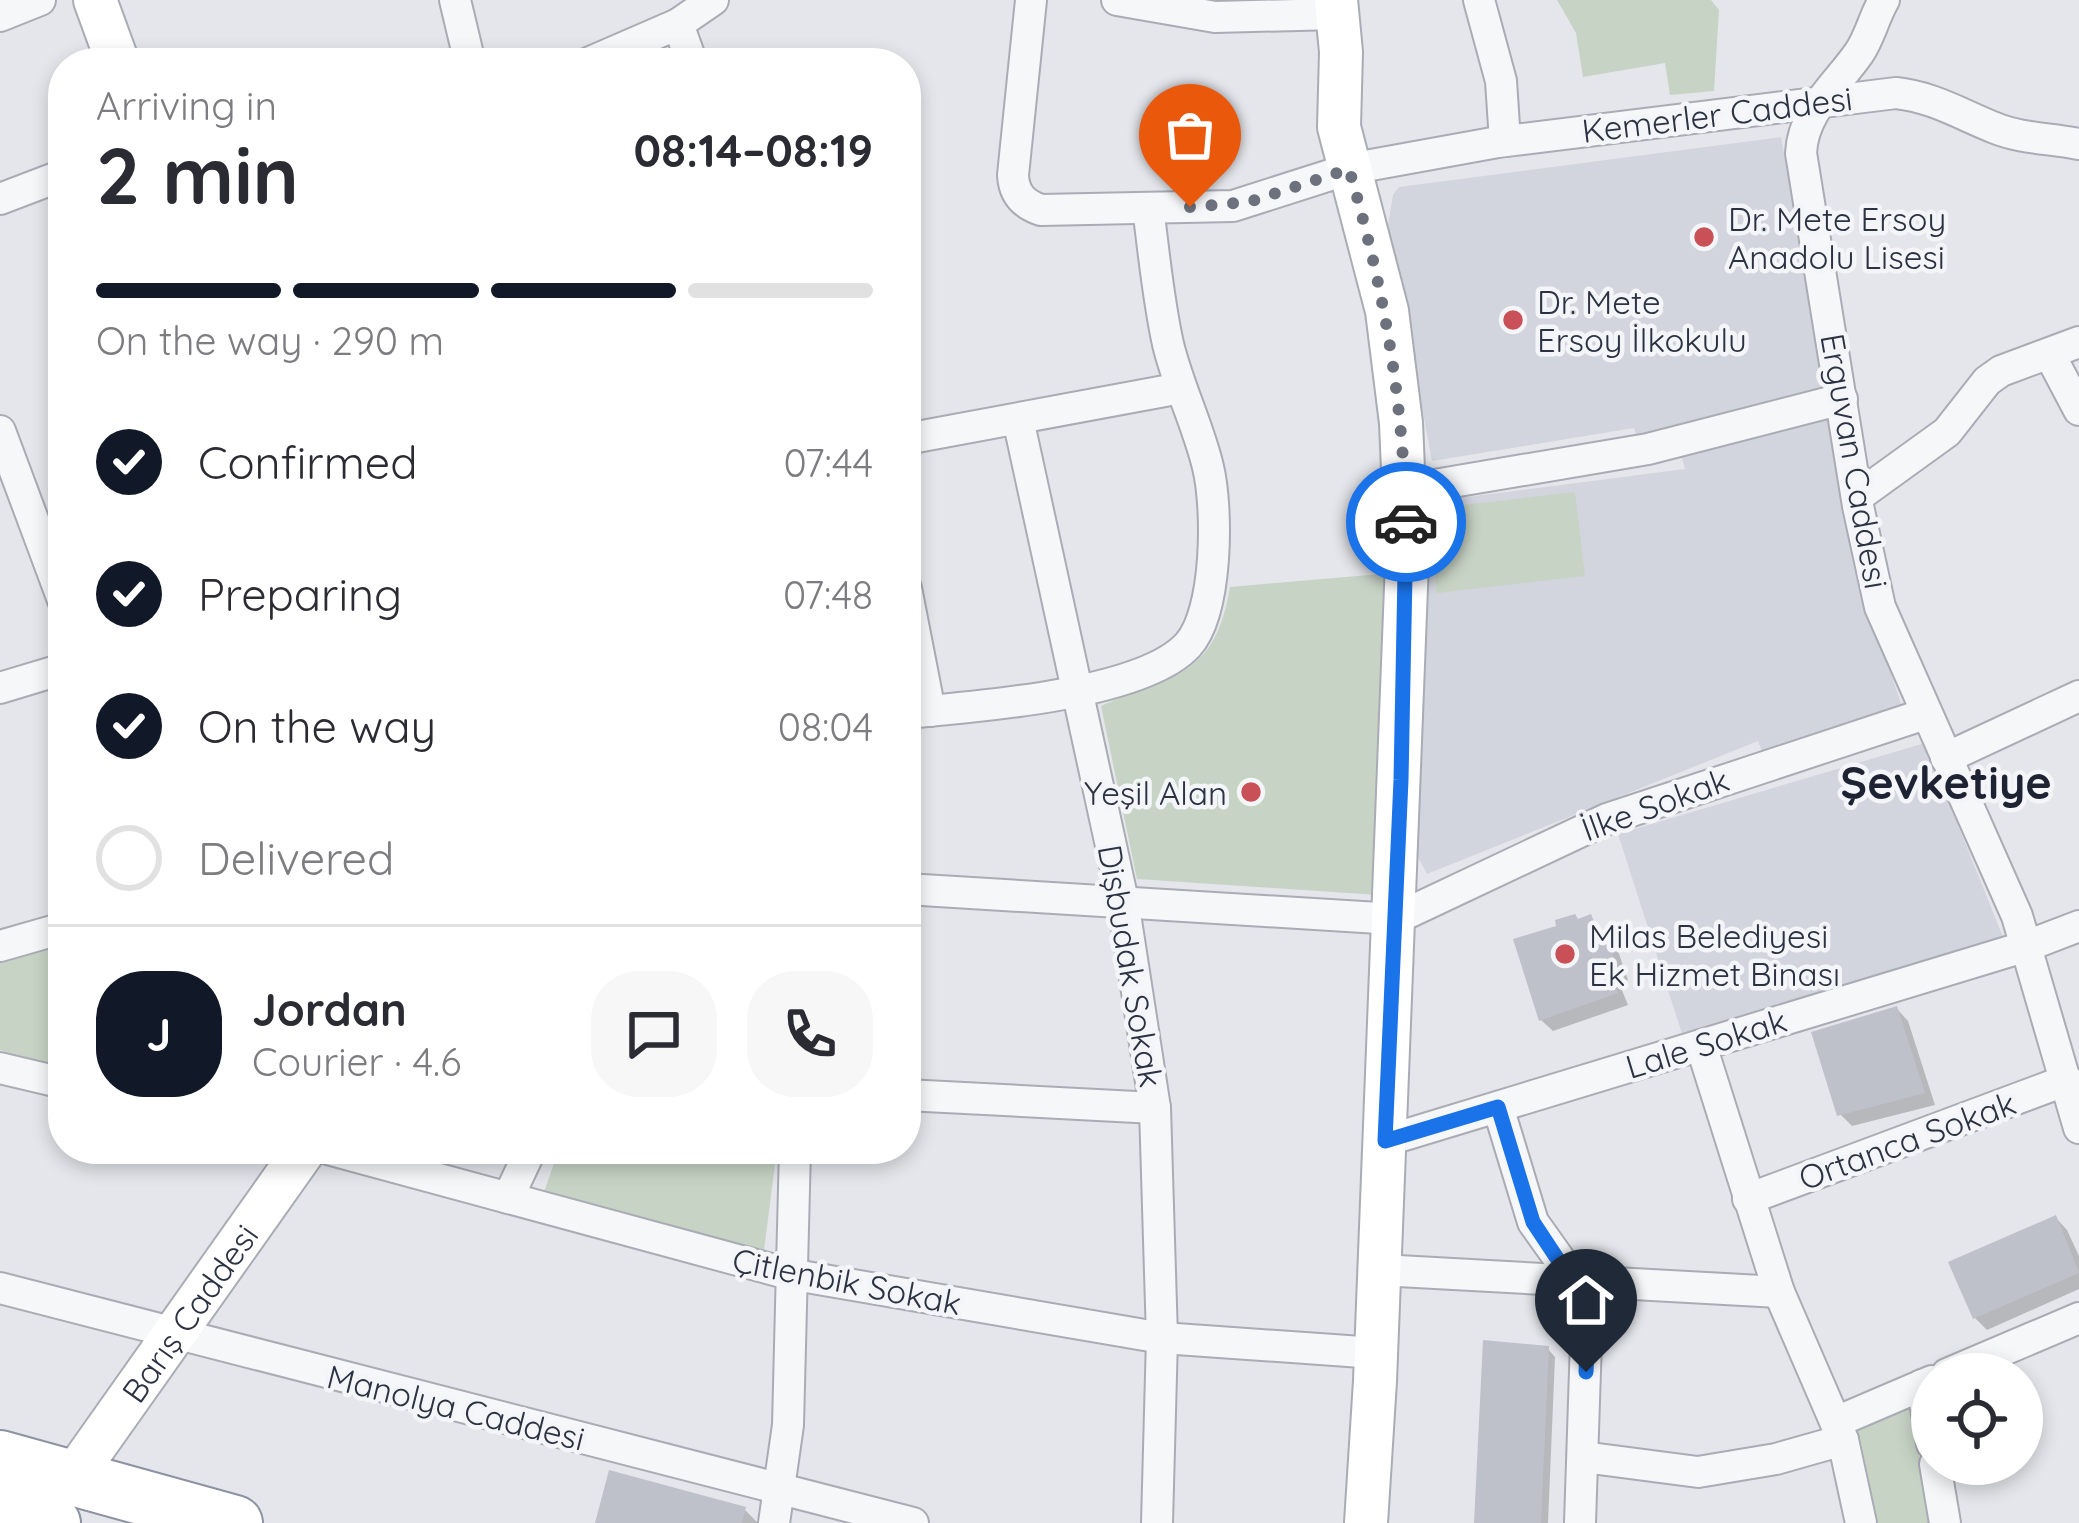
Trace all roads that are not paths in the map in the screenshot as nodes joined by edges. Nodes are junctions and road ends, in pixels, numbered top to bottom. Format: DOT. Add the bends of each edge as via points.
graph roads {
  1 [pos="40,0"];
  2 [pos="95,0"];
  3 [pos="455,0"];
  4 [pos="713,0"];
  5 [pos="1117,0"];
  6 [pos="1479,0"];
  7 [pos="1884,0"];
  8 [pos="1040,2"];
  9 [pos="1336,7"];
  10 [pos="0,16"];
  11 [pos="678,24"];
  12 [pos="113,48"];
  13 [pos="466,48"];
  14 [pos="623,48"];
  15 [pos="687,48"];
  16 [pos="1822,99"];
  17 [pos="1505,142"];
  18 [pos="2079,144"];
  19 [pos="1349,169"];
  20 [pos="48,182"];
  21 [pos="0,200"];
  22 [pos="1148,208"];
  23 [pos="2079,342"];
  24 [pos="2050,355"];
  25 [pos="1181,388"];
  26 [pos="1842,399"];
  27 [pos="2079,410"];
  28 [pos="1018,418"];
  29 [pos="0,431"];
  30 [pos="921,437"];
  31 [pos="1406,490"];
  32 [pos="1857,497"];
  33 [pos="48,560"];
  34 [pos="48,674"];
  35 [pos="0,688"];
  36 [pos="1078,691"];
  37 [pos="2079,696"];
  38 [pos="921,712"];
  39 [pos="1925,714"];
  40 [pos="1946,758"];
  41 [pos="921,890"];
  42 [pos="1124,901"];
  43 [pos="1395,919"];
  44 [pos="2079,926"];
  45 [pos="48,932"];
  46 [pos="0,946"];
  47 [pos="2027,946"];
  48 [pos="1701,1045"];
  49 [pos="0,1067"];
  50 [pos="48,1079"];
  51 [pos="2067,1080"];
  52 [pos="921,1096"];
  53 [pos="1498,1107"];
  54 [pos="1155,1108"];
  55 [pos="2079,1128"];
  56 [pos="1385,1141"];
  57 [pos="294,1164"];
  58 [pos="383,1164"];
  59 [pos="524,1164"];
  60 [pos="794,1164"];
  61 [pos="508,1198"];
  62 [pos="1748,1199"];
  63 [pos="1380,1270"];
  64 [pos="789,1274"];
  65 [pos="1575,1281"];
  66 [pos="0,1288"];
  67 [pos="1779,1292"];
  68 [pos="2079,1318"];
  69 [pos="174,1335"];
  70 [pos="1162,1338"];
  71 [pos="1376,1353"];
  72 [pos="1997,1353"];
  73 [pos="1911,1392"];
  74 [pos="1840,1431"];
  75 [pos="1582,1457"];
  76 [pos="0,1458"];
  77 [pos="1939,1485"];
  78 [pos="781,1489"];
  79 [pos="40,1510"];
  80 [pos="235,1523"];
  81 [pos="774,1523"];
  82 [pos="914,1523"];
  83 [pos="1157,1523"];
  84 [pos="1366,1523"];
  85 [pos="1580,1523"];
  86 [pos="1861,1523"];
  87 [pos="1945,1523"];
  1 -- 10 [label="street"];
  2 -- 12 [label="street"];
  3 -- 13 [label="street"];
  4 -- 11 [label="street"];
  5 -- 9 [label="street" via="1215,17"];
  6 -- 17 [label="street" via="1501,81"];
  7 -- 16 [label="street, Erguvan Caddesi" via="1862,49"];
  8 -- 22 [label="street, Kemerler Caddesi" via="1013,175 1023,202 1041,210"];
  9 -- 19 [label="street" via="1339,128"];
  11 -- 14 [label="street"];
  11 -- 15 [label="street"];
  16 -- 17 [label="street, Kemerler Caddesi"];
  16 -- 18 [label="street, Kemerler Caddesi" via="1927,96 1996,129"];
  16 -- 26 [label="street, Erguvan Caddesi" via="1801,153"];
  17 -- 19 [label="street, Kemerler Caddesi"];
  19 -- 22 [label="street, Kemerler Caddesi" via="1233,206"];
  19 -- 31 [label="street" via="1387,311"];
  20 -- 21 [label="street"];
  22 -- 25 [label="street"];
  23 -- 24 [label="street"];
  24 -- 27 [label="street"];
  24 -- 32 [label="street" via="1987,381 1947,432"];
  25 -- 28 [label="street"];
  25 -- 36 [label="street" via="1212,495 1206,614 1171,659"];
  26 -- 31 [label="street" via="1648,449"];
  26 -- 32 [label="street, Erguvan Caddesi"];
  28 -- 30 [label="street"];
  28 -- 36 [label="street, Dişbudak Sokak"];
  29 -- 33 [label="street"];
  31 -- 43 [label="street"];
  32 -- 39 [label="street, Erguvan Caddesi" via="1880,607"];
  34 -- 35 [label="street"];
  36 -- 38 [label="street"];
  36 -- 42 [label="street, Dişbudak Sokak"];
  37 -- 40 [label="street"];
  39 -- 40 [label="street, Erguvan Caddesi"];
  39 -- 43 [label="street, İlke Sokak" via="1606,819"];
  40 -- 47 [label="street, Erguvan Caddesi"];
  41 -- 42 [label="street"];
  42 -- 43 [label="street"];
  42 -- 54 [label="street, Dişbudak Sokak"];
  43 -- 56 [label="street"];
  44 -- 47 [label="street, Lale Sokak"];
  45 -- 46 [label="street"];
  47 -- 48 [label="street, Lale Sokak"];
  47 -- 51 [label="street, Erguvan Caddesi"];
  48 -- 53 [label="street, Lale Sokak"];
  48 -- 62 [label="street"];
  49 -- 50 [label="street"];
  51 -- 55 [label="street, Erguvan Caddesi"];
  51 -- 62 [label="street, Ortanca Sokak"];
  52 -- 54 [label="street"];
  53 -- 56 [label="street, Lale Sokak"];
  53 -- 65 [label="street" via="1533,1222"];
  54 -- 70 [label="street, Dişbudak Sokak"];
  56 -- 63 [label="street"];
  57 -- 69 [label="street, Barış Caddesi"];
  58 -- 61 [label="street, Çitlenbik Sokak"];
  59 -- 61 [label="street"];
  60 -- 64 [label="street"];
  61 -- 64 [label="street, Çitlenbik Sokak"];
  62 -- 67 [label="street"];
  63 -- 65 [label="street"];
  63 -- 71 [label="street"];
  64 -- 70 [label="street, Çitlenbik Sokak"];
  64 -- 78 [label="street"];
  65 -- 67 [label="street"];
  65 -- 75 [label="street" via="1588,1329"];
  66 -- 69 [label="street, Manolya Caddesi"];
  67 -- 74 [label="street"];
  68 -- 72 [label="street"];
  69 -- 78 [label="street, Manolya Caddesi"];
  69 -- 79 [label="street, Barış Caddesi"];
  70 -- 71 [label="street, Çitlenbik Sokak"];
  70 -- 83 [label="street, Dişbudak Sokak"];
  71 -- 84 [label="street"];
  73 -- 74 [label="street"];
  74 -- 75 [label="street" via="1776,1459 1698,1472"];
  74 -- 86 [label="street"];
  75 -- 85 [label="street"];
  76 -- 79 [label="highway"];
  77 -- 87 [label="street"];
  78 -- 81 [label="street"];
  78 -- 82 [label="street, Manolya Caddesi"];
  79 -- 80 [label="highway"];
}
